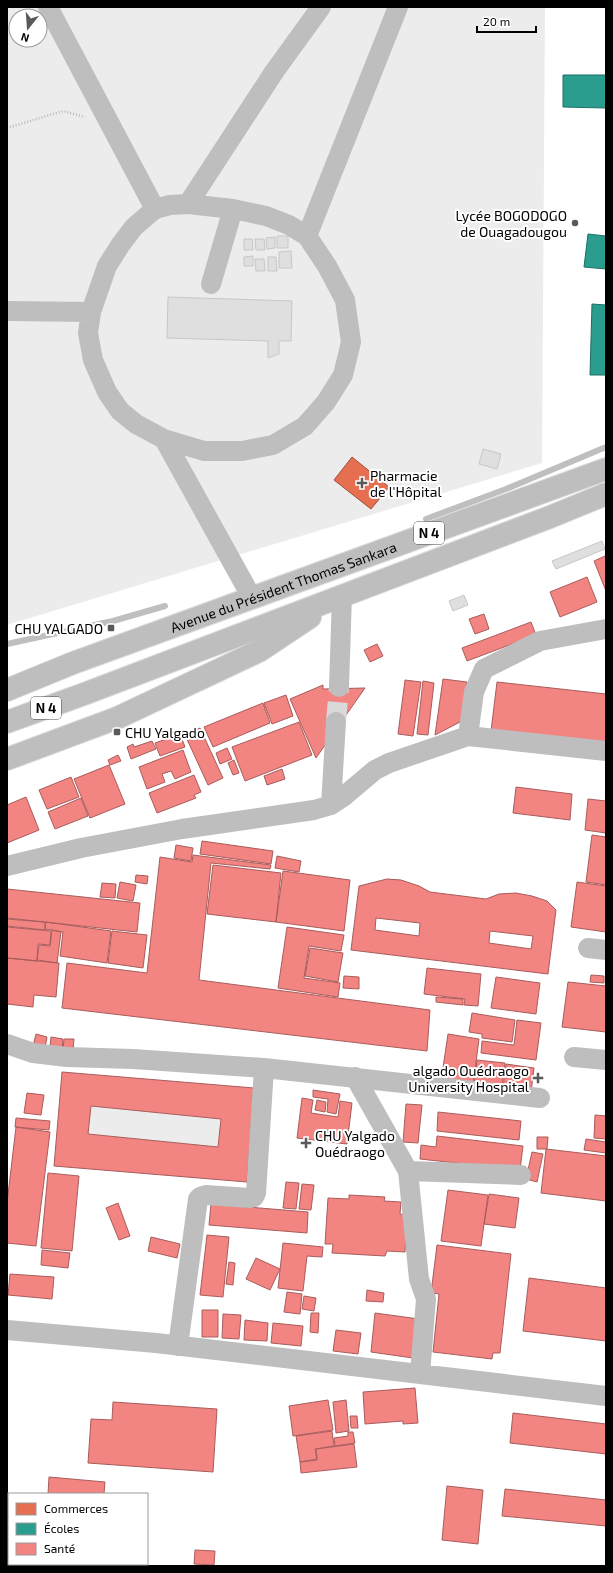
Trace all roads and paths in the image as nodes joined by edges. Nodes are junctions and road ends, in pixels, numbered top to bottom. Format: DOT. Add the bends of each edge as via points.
graph roads {
  1 [pos="48,7"];
  2 [pos="321,7"];
  3 [pos="398,7"];
  4 [pos="109,122"];
  5 [pos="7,128"];
  6 [pos="188,204"];
  7 [pos="155,209"];
  8 [pos="233,209"];
  9 [pos="307,236"];
  10 [pos="211,284"];
  11 [pos="7,311"];
  12 [pos="91,312"];
  13 [pos="164,440"];
  14 [pos="606,469"];
  15 [pos="606,494"];
  16 [pos="342,595"];
  17 [pos="252,598"];
  18 [pos="606,629"];
  19 [pos="73,663"];
  20 [pos="7,680"];
  21 [pos="339,687"];
  22 [pos="7,690"];
  23 [pos="84,694"];
  24 [pos="7,722"];
  25 [pos="336,722"];
  26 [pos="7,729"];
  27 [pos="468,736"];
  28 [pos="606,750"];
  29 [pos="7,759"];
  30 [pos="331,805"];
  31 [pos="7,866"];
  32 [pos="7,1044"];
  33 [pos="574,1057"];
  34 [pos="606,1060"];
  35 [pos="264,1068"];
  36 [pos="355,1077"];
  37 [pos="540,1098"];
  38 [pos="408,1171"];
  39 [pos="521,1175"];
  40 [pos="7,1330"];
  41 [pos="178,1346"];
  42 [pos="420,1374"];
  43 [pos="606,1396"];
  1 -- 4 [label="lane"];
  2 -- 6 [label="lane" via="274,72"];
  3 -- 9 [label="lane"];
  4 -- 5 [label="path" via="63,111"];
  4 -- 7 [label="lane"];
  6 -- 7 [label="lane"];
  6 -- 8 [label="lane"];
  7 -- 12 [label="lane" via="134,227 117,249 107,266"];
  8 -- 9 [label="lane" via="274,219"];
  8 -- 10 [label="lane"];
  9 -- 13 [label="lane" via="345,300 351,342 343,375 326,402 304,426 273,445 242,451 204,451"];
  11 -- 12 [label="lane"];
  12 -- 13 [label="lane" via="88,333 93,360 107,392 120,411 136,424"];
  13 -- 17 [label="lane"];
  14 -- 17 [label="highway, Avenue du Président Thomas Sankara / N 4"];
  15 -- 16 [label="highway, Avenue du Président Thomas Sankara / N 4"];
  16 -- 21 [label="lane"];
  16 -- 23 [label="highway, Avenue du Président Thomas Sankara / N 4"];
  16 -- 29 [label="highway" via="259,652 117,718"];
  17 -- 19 [label="highway, Avenue du Président Thomas Sankara / N 4"];
  18 -- 27 [label="lane" via="540,641 484,669 474,692"];
  19 -- 20 [label="highway"];
  19 -- 22 [label="highway, N 4"];
  23 -- 24 [label="highway, N 4"];
  23 -- 26 [label="highway"];
  25 -- 30 [label="lane"];
  27 -- 28 [label="lane"];
  27 -- 30 [label="lane" via="375,770"];
  30 -- 31 [label="lane" via="314,810 81,848"];
  32 -- 35 [label="lane" via="33,1053 67,1057"];
  33 -- 34 [label="lane"];
  35 -- 36 [label="lane"];
  35 -- 41 [label="lane" via="256,1193 250,1198 206,1195 198,1199"];
  36 -- 37 [label="lane"];
  36 -- 38 [label="lane"];
  38 -- 39 [label="lane"];
  38 -- 42 [label="lane" via="419,1279 426,1299"];
  40 -- 41 [label="lane"];
  41 -- 42 [label="lane"];
  42 -- 43 [label="lane"];
}
